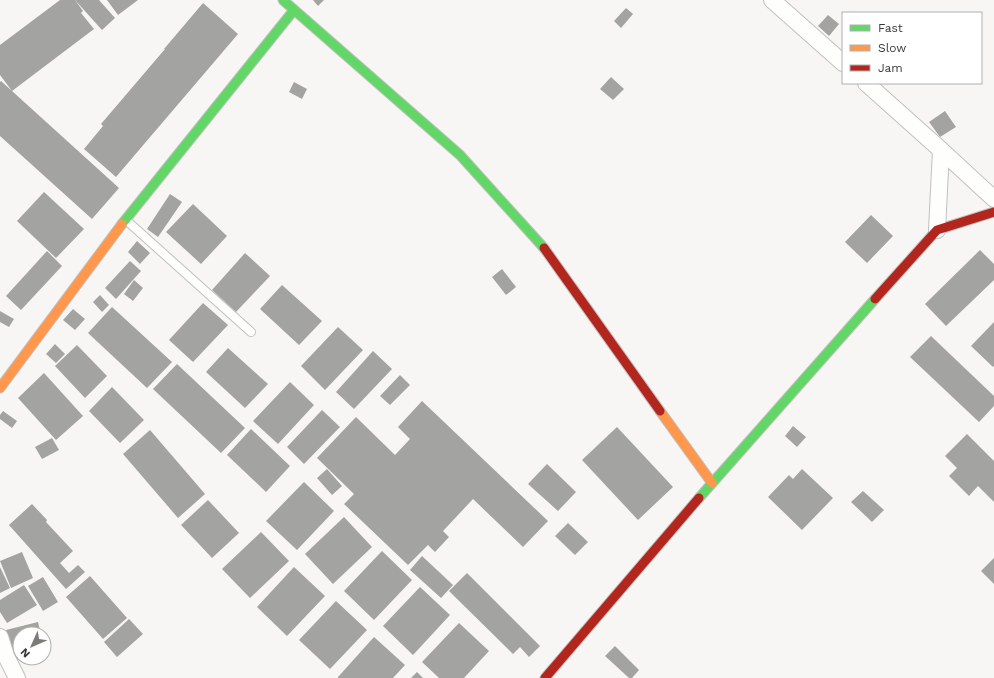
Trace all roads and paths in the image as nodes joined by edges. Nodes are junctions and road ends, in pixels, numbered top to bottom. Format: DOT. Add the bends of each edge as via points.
graph roads {
  1 [pos="283,0"];
  2 [pos="772,0"];
  3 [pos="294,10"];
  4 [pos="842,62"];
  5 [pos="867,84"];
  6 [pos="941,150"];
  7 [pos="994,199"];
  8 [pos="994,212"];
  9 [pos="126,219"];
  10 [pos="938,230"];
  11 [pos="251,332"];
  12 [pos="0,388"];
  13 [pos="712,483"];
  14 [pos="0,636"];
  15 [pos="17,678"];
  16 [pos="545,678"];
  1 -- 3 [label="street"];
  2 -- 4 [label="street"];
  3 -- 9 [label="street"];
  3 -- 13 [label="street" via="460,154 541,244"];
  5 -- 6 [label="street"];
  6 -- 7 [label="street"];
  6 -- 10 [label="street"];
  8 -- 10 [label="street"];
  9 -- 11 [label="lane"];
  9 -- 12 [label="street"];
  10 -- 13 [label="street"];
  13 -- 16 [label="street"];
  14 -- 15 [label="street"];
}
